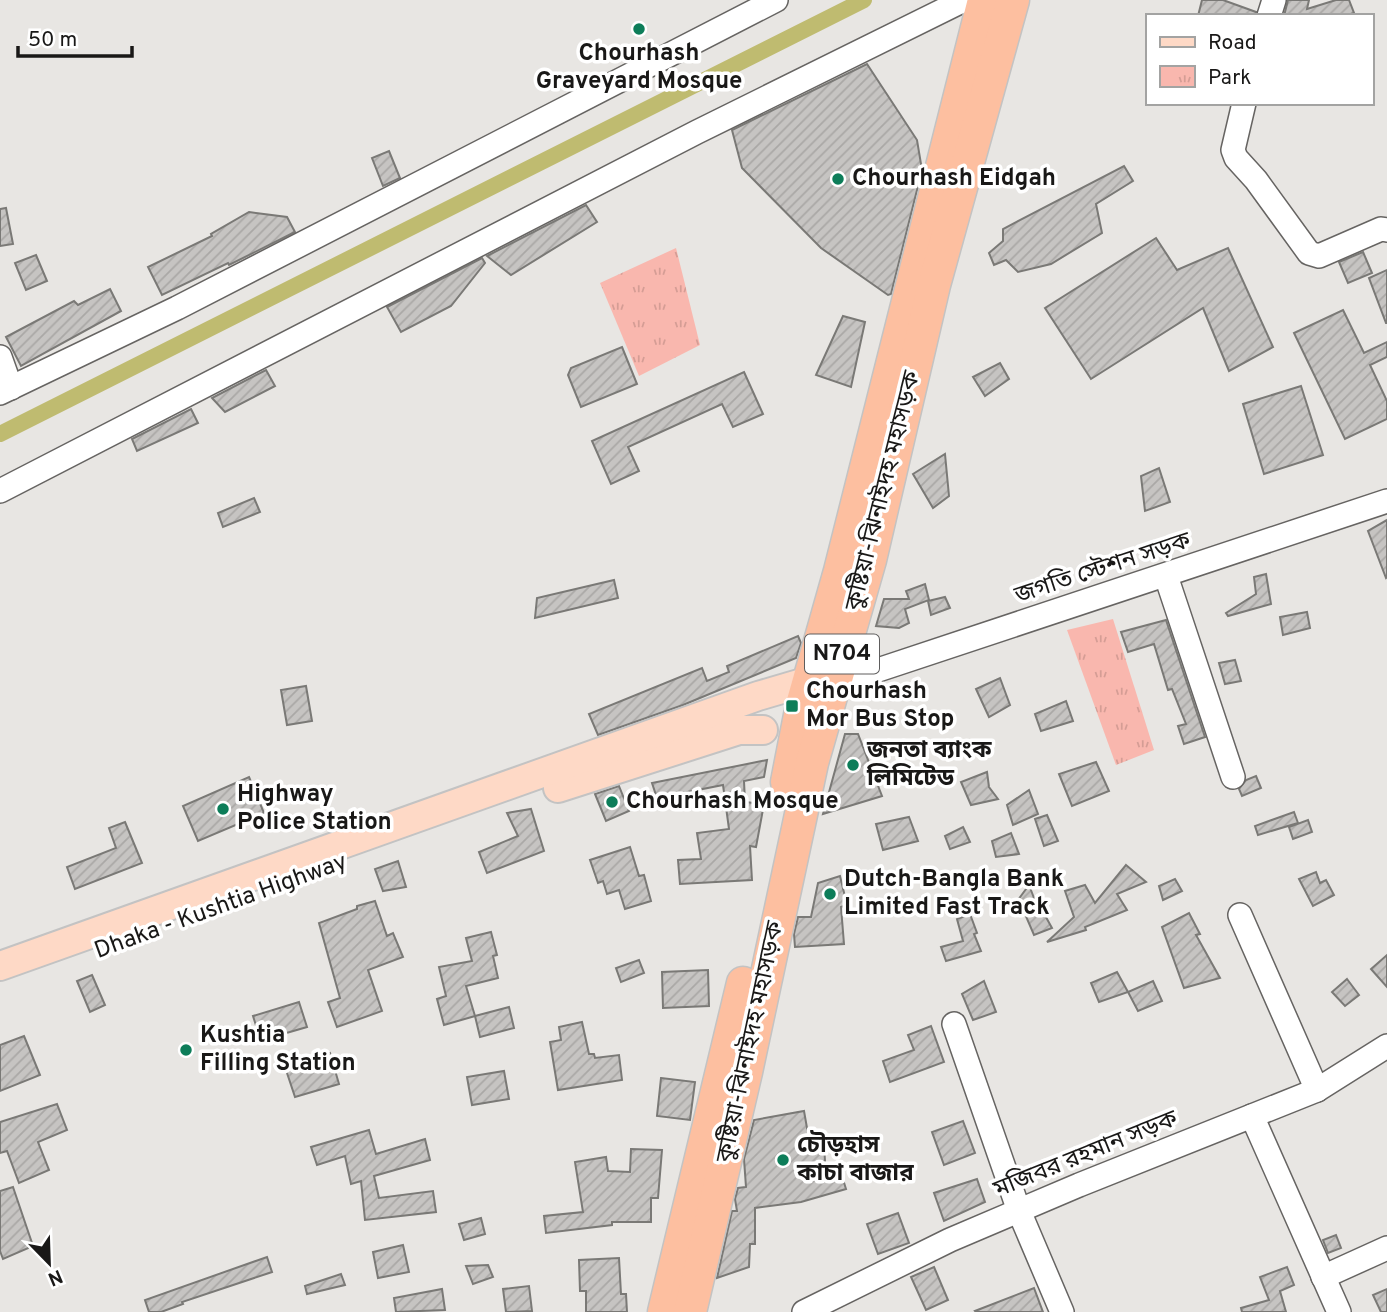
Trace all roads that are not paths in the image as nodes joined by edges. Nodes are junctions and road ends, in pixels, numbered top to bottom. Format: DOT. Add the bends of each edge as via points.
graph roads {
  1 [pos="776,0"];
  2 [pos="964,0"];
  3 [pos="984,0"];
  4 [pos="1013,0"];
  5 [pos="1244,105"];
  6 [pos="1387,230"];
  7 [pos="927,268"];
  8 [pos="0,357"];
  9 [pos="6,390"];
  10 [pos="0,491"];
  11 [pos="1387,501"];
  12 [pos="1166,576"];
  13 [pos="822,682"];
  14 [pos="758,696"];
  15 [pos="762,730"];
  16 [pos="803,756"];
  17 [pos="1233,777"];
  18 [pos="287,874"];
  19 [pos="1240,915"];
  20 [pos="80,948"];
  21 [pos="0,967"];
  22 [pos="0,986"];
  23 [pos="954,1024"];
  24 [pos="1387,1046"];
  25 [pos="1317,1090"];
  26 [pos="1252,1115"];
  27 [pos="1019,1211"];
  28 [pos="1387,1248"];
  29 [pos="1323,1277"];
  30 [pos="831,1306"];
  31 [pos="664,1312"];
  32 [pos="690,1312"];
  33 [pos="804,1312"];
  34 [pos="1062,1312"];
  35 [pos="1339,1312"];
  1 -- 9 [label="street" via="177,308"];
  2 -- 10 [label="street" via="697,132"];
  3 -- 7 [label="highway, কুষ্টিয়া-ঝিনাইদহ মহাসড়ক / N704"];
  4 -- 7 [label="highway, কুষ্টিয়া-ঝিনাইদহ মহাসড়ক / N704"];
  5 -- 6 [label="street" via="1233,150 1236,158 1309,253 1320,256"];
  7 -- 13 [label="highway, কুষ্টিয়া-ঝিনাইদহ মহাসড়ক / N704" via="870,560"];
  8 -- 9 [label="street"];
  11 -- 12 [label="street, জগতি স্টেশন সড়ক"];
  12 -- 13 [label="street, জগতি স্টেশন সড়ক"];
  12 -- 17 [label="street"];
  13 -- 14 [label="main road, Dhaka - Kushtia Highway"];
  13 -- 16 [label="highway, কুষ্টিয়া-ঝিনাইদহ মহাসড়ক / N704"];
  14 -- 15 [label="main road"];
  14 -- 18 [label="main road, Dhaka - Kushtia Highway"];
  15 -- 16 [label="main road"];
  15 -- 18 [label="main road, Dhaka - Kushtia Highway" via="739,730"];
  16 -- 31 [label="highway, কুষ্টিয়া-ঝিনাইদহ মহাসড়ক / N704" via="774,849"];
  16 -- 32 [label="highway, কুষ্টিয়া-ঝিনাইদহ মহাসড়ক / N704" via="746,1072"];
  18 -- 20 [label="main road, Dhaka - Kushtia Highway"];
  19 -- 25 [label="street"];
  20 -- 21 [label="main road, Dhaka - Kushtia Highway"];
  20 -- 22 [label="main road, Dhaka - Kushtia Highway"];
  23 -- 27 [label="street"];
  24 -- 25 [label="street, মজিবর রহমান সড়ক"];
  25 -- 26 [label="street, মজিবর রহমান সড়ক"];
  26 -- 27 [label="street, মজিবর রহমান সড়ক"];
  26 -- 29 [label="street"];
  27 -- 30 [label="street, মজিবর রহমান সড়ক" via="950,1240"];
  27 -- 34 [label="street"];
  28 -- 29 [label="street"];
  29 -- 35 [label="street"];
  30 -- 33 [label="street, মজিবর রহমান সড়ক"];
}
